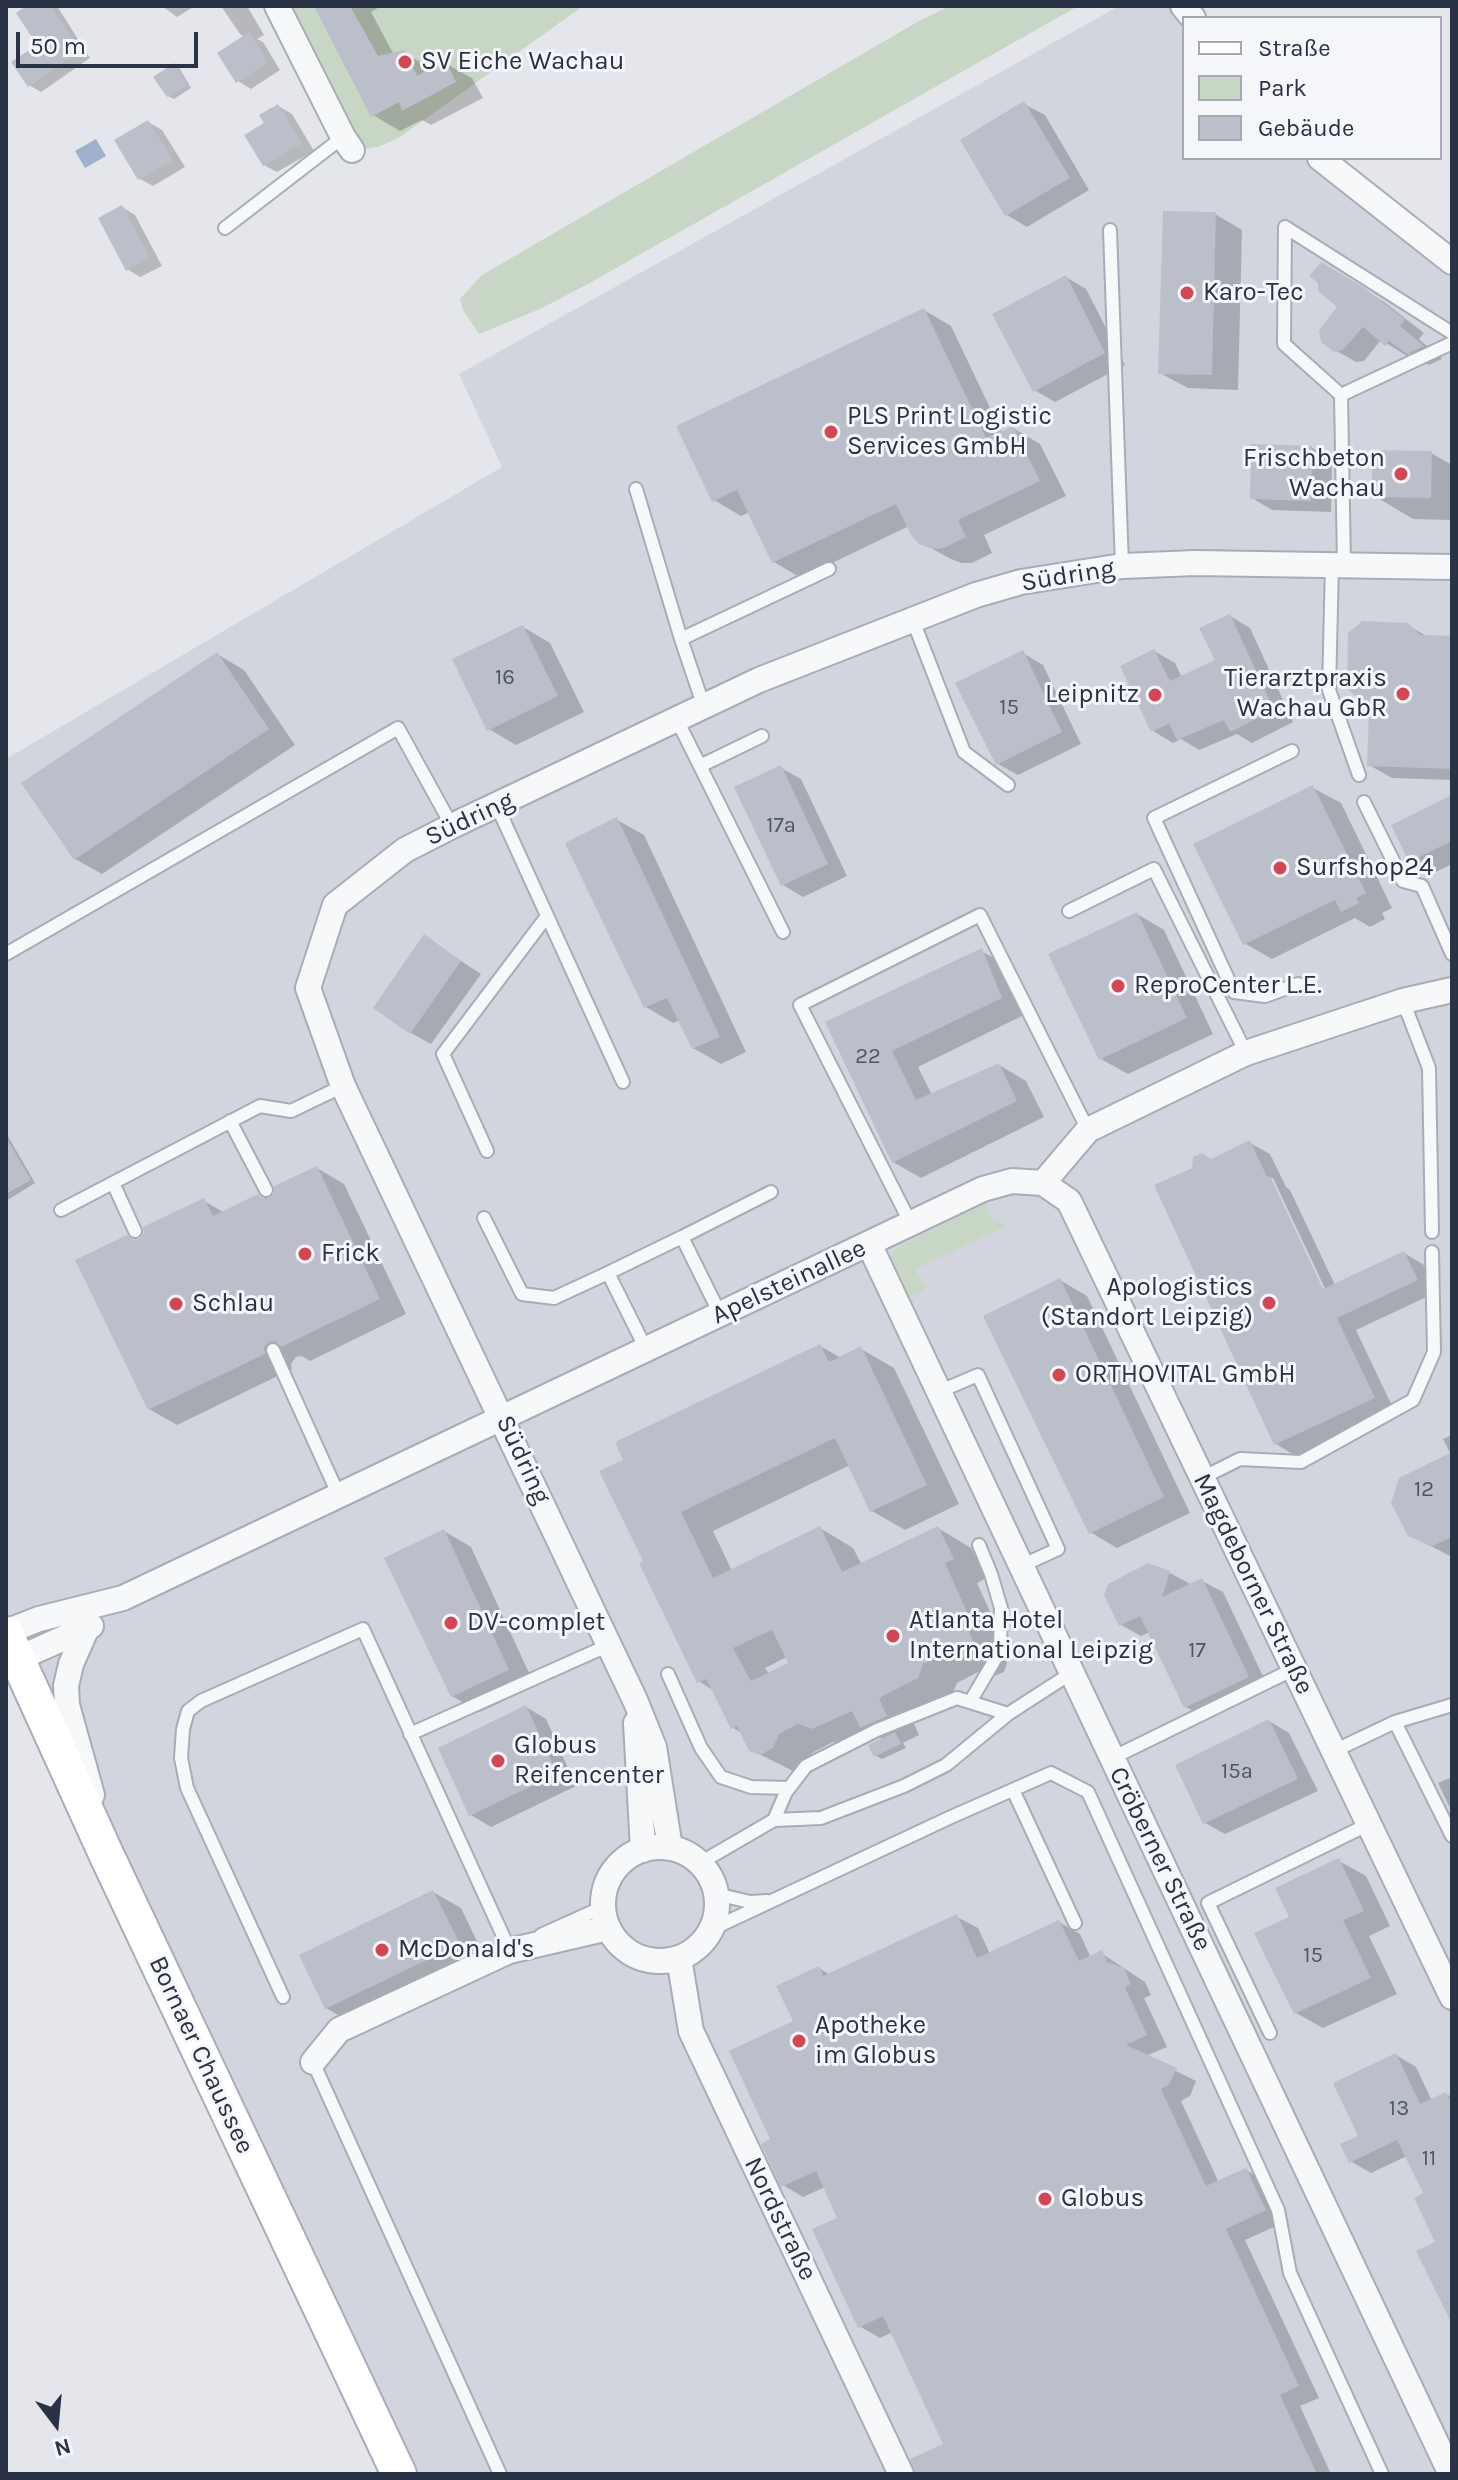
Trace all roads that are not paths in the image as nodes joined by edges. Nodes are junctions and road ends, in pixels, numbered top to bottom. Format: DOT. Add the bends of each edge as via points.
graph roads {
  1 [pos="277,6"];
  2 [pos="348,144"];
  3 [pos="1323,160"];
  4 [pos="225,228"];
  5 [pos="1110,230"];
  6 [pos="1452,262"];
  7 [pos="1452,333"];
  8 [pos="1452,343"];
  9 [pos="1341,395"];
  10 [pos="636,489"];
  11 [pos="1338,565"];
  12 [pos="1122,566"];
  13 [pos="1452,567"];
  14 [pos="829,569"];
  15 [pos="912,618"];
  16 [pos="681,639"];
  17 [pos="704,707"];
  18 [pos="677,720"];
  19 [pos="762,736"];
  20 [pos="1292,751"];
  21 [pos="700,766"];
  22 [pos="1359,775"];
  23 [pos="1008,785"];
  24 [pos="1364,802"];
  25 [pos="497,806"];
  26 [pos="452,826"];
  27 [pos="1069,911"];
  28 [pos="547,916"];
  29 [pos="783,932"];
  30 [pos="6,954"];
  31 [pos="1452,954"];
  32 [pos="1298,984"];
  33 [pos="1452,990"];
  34 [pos="1403,1001"];
  35 [pos="1246,1053"];
  36 [pos="623,1082"];
  37 [pos="343,1086"];
  38 [pos="230,1121"];
  39 [pos="1088,1130"];
  40 [pos="487,1151"];
  41 [pos="113,1183"];
  42 [pos="1043,1183"];
  43 [pos="266,1190"];
  44 [pos="771,1192"];
  45 [pos="61,1210"];
  46 [pos="484,1218"];
  47 [pos="911,1224"];
  48 [pos="135,1231"];
  49 [pos="1432,1232"];
  50 [pos="682,1237"];
  51 [pos="869,1244"];
  52 [pos="1432,1252"];
  53 [pos="608,1273"];
  54 [pos="720,1314"];
  55 [pos="646,1349"];
  56 [pos="273,1350"];
  57 [pos="938,1392"];
  58 [pos="503,1418"];
  59 [pos="1202,1478"];
  60 [pos="339,1496"];
  61 [pos="979,1545"];
  62 [pos="1023,1565"];
  63 [pos="123,1598"];
  64 [pos="86,1630"];
  65 [pos="10,1642"];
  66 [pos="609,1645"];
  67 [pos="1294,1669"];
  68 [pos="1073,1672"];
  69 [pos="668,1674"];
  70 [pos="635,1700"];
  71 [pos="970,1702"];
  72 [pos="1452,1705"];
  73 [pos="1008,1714"];
  74 [pos="1395,1722"];
  75 [pos="410,1734"];
  76 [pos="1334,1751"];
  77 [pos="1112,1758"];
  78 [pos="789,1788"];
  79 [pos="1013,1790"];
  80 [pos="774,1820"];
  81 [pos="1369,1824"];
  82 [pos="1452,1836"];
  83 [pos="670,1848"];
  84 [pos="643,1850"];
  85 [pos="107,1856"];
  86 [pos="700,1863"];
  87 [pos="716,1894"];
  88 [pos="774,1900"];
  89 [pos="606,1918"];
  90 [pos="1075,1923"];
  91 [pos="712,1929"];
  92 [pos="509,1951"];
  93 [pos="679,1958"];
  94 [pos="1451,1991"];
  95 [pos="283,1997"];
  96 [pos="1270,2033"];
  97 [pos="313,2062"];
  98 [pos="399,2474"];
  99 [pos="500,2474"];
  100 [pos="901,2474"];
  101 [pos="1382,2474"];
  102 [pos="1451,2474"];
  1 -- 2 [label="street"];
  2 -- 4 [label="lane"];
  3 -- 6 [label="street"];
  5 -- 12 [label="lane"];
  7 -- 9 [label="lane" via="1285,227 1284,344"];
  8 -- 9 [label="lane"];
  9 -- 11 [label="lane"];
  10 -- 16 [label="lane"];
  11 -- 12 [label="street, Südring"];
  11 -- 13 [label="street, Südring"];
  11 -- 22 [label="lane" via="1329,690"];
  12 -- 15 [label="street, Südring" via="1021,582"];
  14 -- 16 [label="lane"];
  15 -- 17 [label="street, Südring"];
  15 -- 23 [label="lane" via="964,752"];
  16 -- 17 [label="lane"];
  17 -- 18 [label="street, Südring"];
  18 -- 21 [label="lane"];
  18 -- 25 [label="street, Südring"];
  19 -- 21 [label="lane"];
  20 -- 32 [label="lane" via="1154,818 1234,992 1265,996"];
  21 -- 29 [label="lane"];
  24 -- 31 [label="lane" via="1403,881 1422,886"];
  25 -- 26 [label="street, Südring"];
  25 -- 28 [label="lane"];
  26 -- 30 [label="lane" via="398,728"];
  26 -- 37 [label="street, Südring" via="405,850 335,905 308,988"];
  27 -- 35 [label="lane" via="1154,869"];
  28 -- 36 [label="lane"];
  28 -- 40 [label="lane" via="443,1054"];
  33 -- 34 [label="street"];
  34 -- 35 [label="street"];
  34 -- 49 [label="lane" via="1429,1068"];
  35 -- 39 [label="street"];
  37 -- 38 [label="lane" via="291,1111 260,1106"];
  37 -- 58 [label="street, Südring"];
  38 -- 41 [label="lane"];
  38 -- 43 [label="lane"];
  39 -- 42 [label="street"];
  39 -- 47 [label="lane" via="980,915 800,1005"];
  41 -- 45 [label="lane"];
  41 -- 48 [label="lane"];
  42 -- 47 [label="street, Apelsteinallee" via="1012,1181 983,1189"];
  42 -- 59 [label="street, Magdeborner Straße" via="1069,1201"];
  44 -- 50 [label="lane"];
  46 -- 53 [label="lane" via="522,1294 554,1298"];
  47 -- 51 [label="street, Apelsteinallee"];
  50 -- 53 [label="lane"];
  50 -- 54 [label="lane"];
  51 -- 54 [label="street, Apelsteinallee"];
  51 -- 57 [label="street, Cröberner Straße"];
  52 -- 59 [label="lane" via="1434,1352 1413,1400 1301,1462 1240,1459"];
  53 -- 55 [label="lane"];
  54 -- 55 [label="street, Apelsteinallee"];
  55 -- 58 [label="street, Apelsteinallee"];
  56 -- 60 [label="lane"];
  57 -- 62 [label="street, Cröberner Straße"];
  57 -- 62 [label="lane" via="978,1375 1058,1549"];
  58 -- 60 [label="street, Apelsteinallee"];
  58 -- 66 [label="street, Südring"];
  59 -- 67 [label="street, Magdeborner Straße"];
  60 -- 63 [label="street, Apelsteinallee"];
  61 -- 71 [label="lane" via="1001,1608 1000,1651"];
  62 -- 68 [label="street, Cröberner Straße"];
  63 -- 64 [label="street, Apelsteinallee"];
  63 -- 65 [label="street, Apelsteinallee" via="39,1619"];
  64 -- 65 [label="street, Apelsteinallee"];
  64 -- 85 [label="street, Apelsteinallee" via="71,1664 67,1705"];
  65 -- 85 [label="main road, Bornaer Chaussee"];
  66 -- 70 [label="street, Südring"];
  66 -- 75 [label="lane"];
  67 -- 76 [label="street, Magdeborner Straße"];
  67 -- 77 [label="lane"];
  68 -- 73 [label="lane"];
  68 -- 77 [label="street, Cröberner Straße"];
  69 -- 78 [label="lane" via="701,1748 721,1777 751,1787"];
  70 -- 83 [label="street, Südring" via="654,1747"];
  70 -- 84 [label="street, Südring"];
  71 -- 73 [label="lane"];
  71 -- 78 [label="lane" via="957,1698 877,1730 806,1766"];
  72 -- 74 [label="lane"];
  73 -- 80 [label="lane" via="946,1765 904,1786 821,1818"];
  74 -- 76 [label="lane"];
  74 -- 82 [label="lane"];
  75 -- 92 [label="lane"];
  75 -- 95 [label="lane" via="363,1629 188,1711 181,1758 187,1788"];
  76 -- 81 [label="street, Magdeborner Straße"];
  77 -- 102 [label="street, Cröberner Straße"];
  78 -- 80 [label="lane"];
  79 -- 88 [label="lane"];
  79 -- 90 [label="lane"];
  79 -- 101 [label="lane" via="1051,1773 1088,1792 1278,2210 1290,2273"];
  80 -- 86 [label="lane"];
  81 -- 94 [label="street, Magdeborner Straße"];
  81 -- 96 [label="lane" via="1208,1903"];
  83 -- 84 [label="street"];
  83 -- 86 [label="street"];
  84 -- 89 [label="street" via="609,1878"];
  85 -- 98 [label="main road, Bornaer Chaussee"];
  86 -- 87 [label="street"];
  87 -- 88 [label="lane" via="750,1902"];
  87 -- 91 [label="street"];
  88 -- 91 [label="lane"];
  89 -- 92 [label="street"];
  89 -- 93 [label="street" via="616,1940 635,1955 662,1961"];
  91 -- 93 [label="street"];
  92 -- 97 [label="street" via="339,2030"];
  93 -- 100 [label="street, Nordstraße" via="691,2031"];
  97 -- 99 [label="lane"];
}
